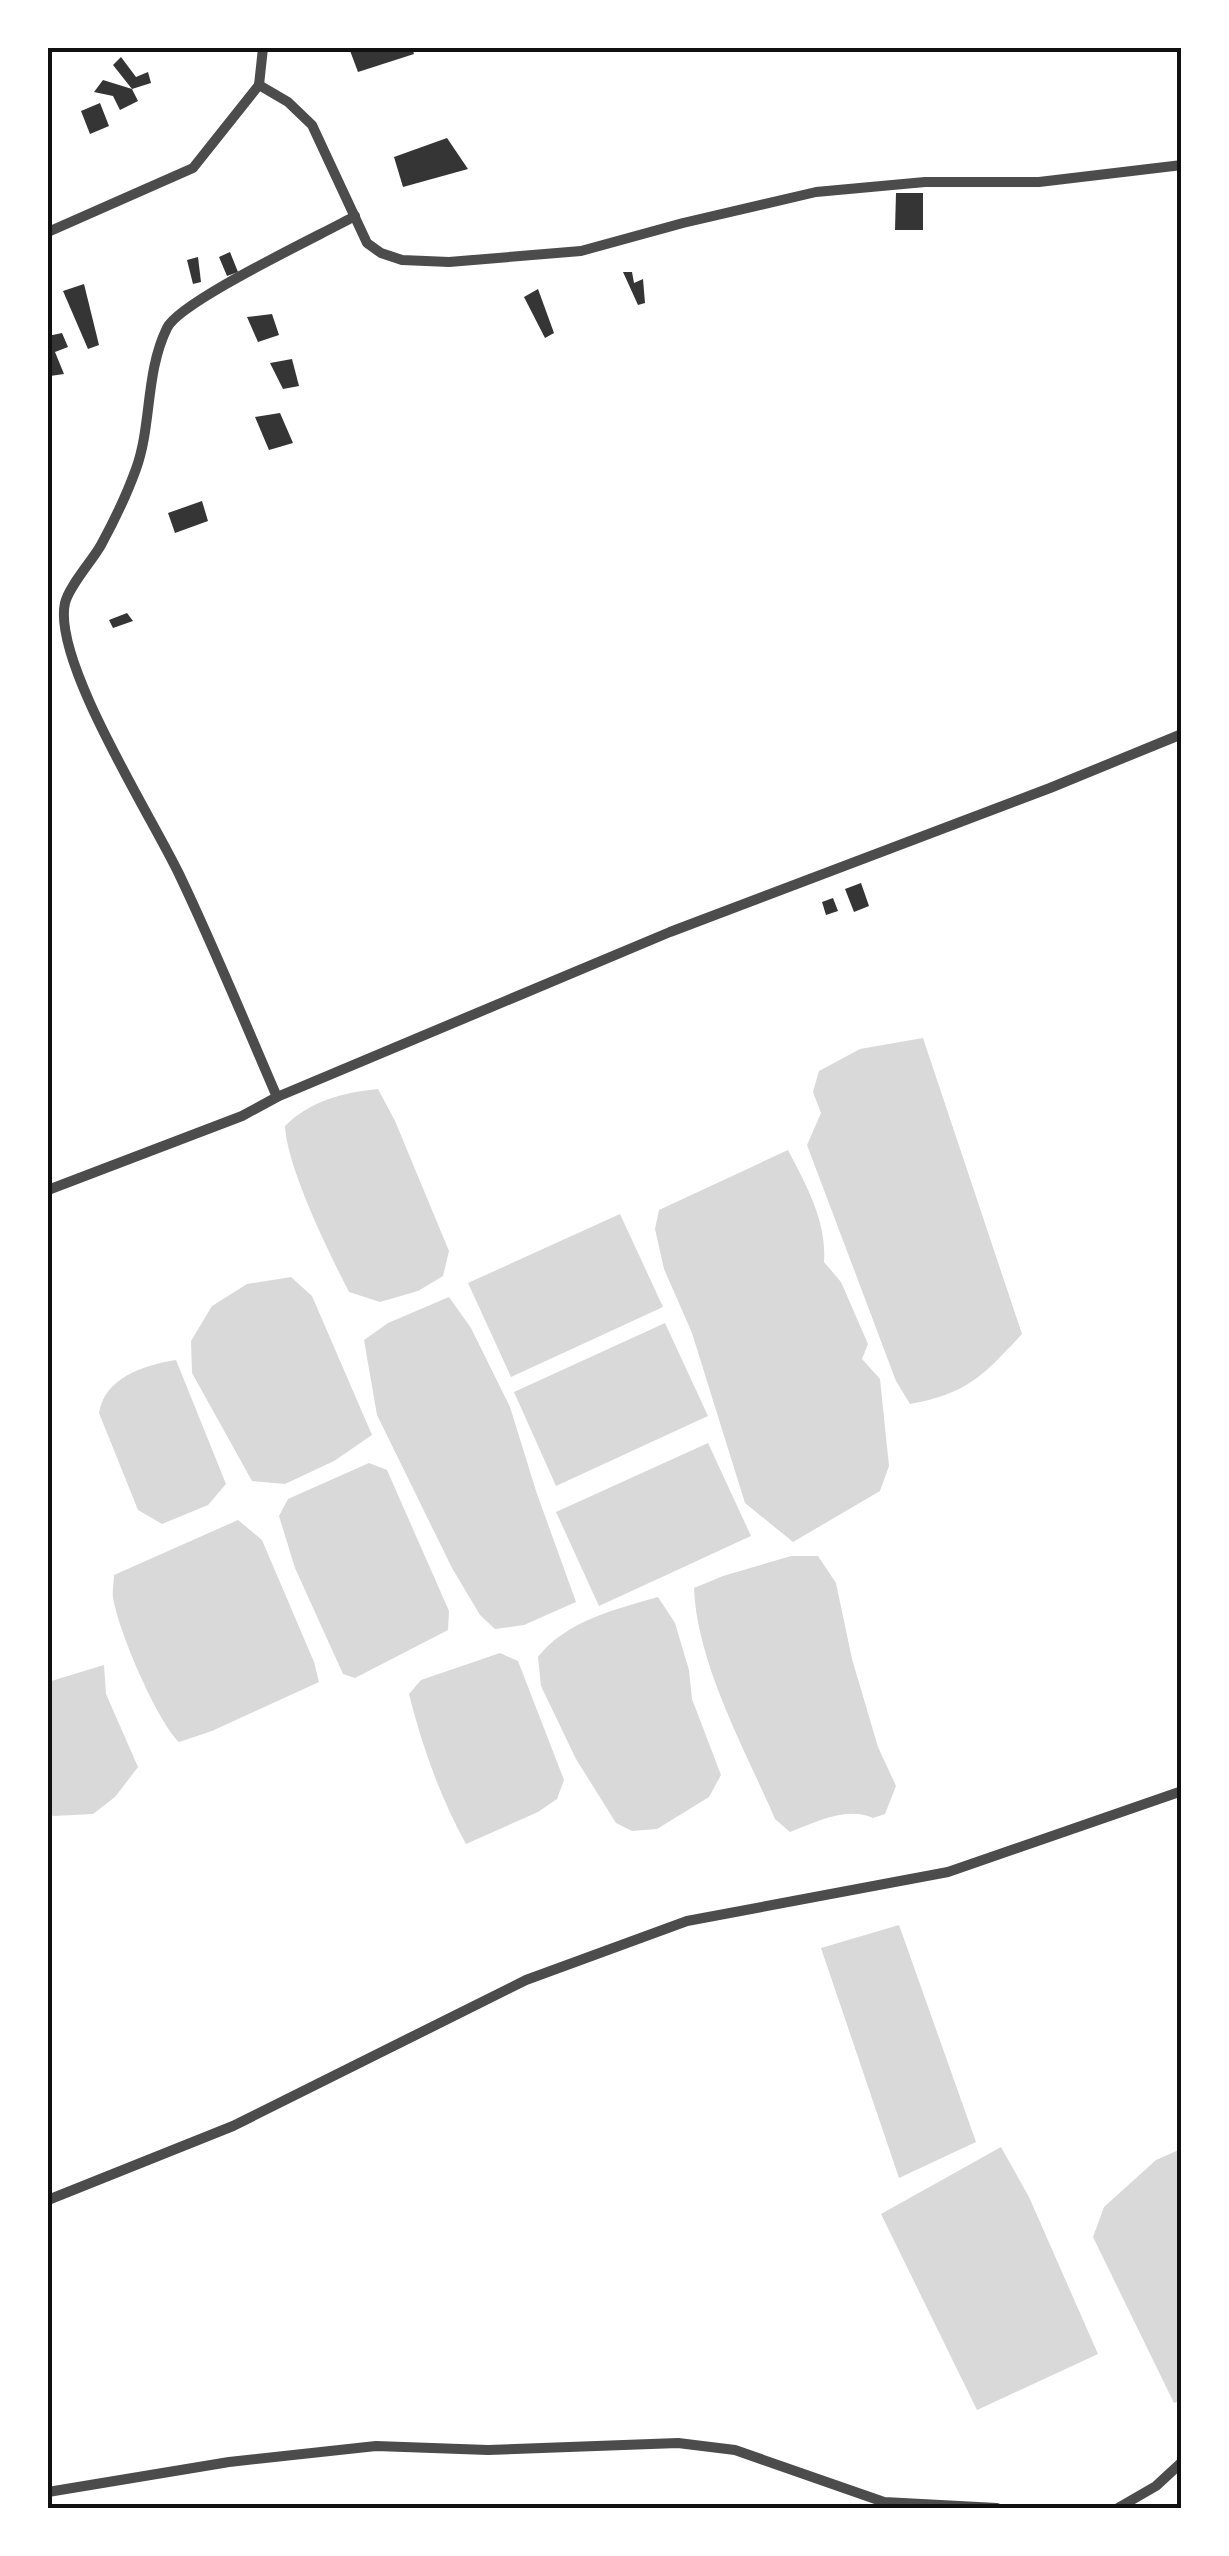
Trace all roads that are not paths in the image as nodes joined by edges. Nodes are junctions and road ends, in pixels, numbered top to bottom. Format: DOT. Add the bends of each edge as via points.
graph roads {
  1 [pos="263,48"];
  2 [pos="258,85"];
  3 [pos="1182,165"];
  4 [pos="355,216"];
  5 [pos="48,232"];
  6 [pos="1182,734"];
  7 [pos="277,1097"];
  8 [pos="48,1190"];
  9 [pos="1182,1791"];
  10 [pos="48,2200"];
  11 [pos="1182,2462"];
  12 [pos="48,2492"];
  13 [pos="997,2508"];
  14 [pos="1118,2508"];
  1 -- 2 [label="street"];
  2 -- 4 [label="street" via="312,124"];
  2 -- 5 [label="street" via="193,168"];
  3 -- 4 [label="street" via="1038,182 925,182 816,192 581,251 449,262 381,253 367,243"];
  4 -- 7 [label="street" via="182,311 168,326 150,384 137,466 65,603 78,673 179,873"];
  6 -- 7 [label="street" via="670,932"];
  7 -- 8 [label="street"];
  9 -- 10 [label="street" via="948,1872 687,1922 526,1980 233,2126"];
  11 -- 14 [label="street"];
  12 -- 13 [label="street" via="376,2446 488,2450 678,2443 735,2450 884,2502"];
}
